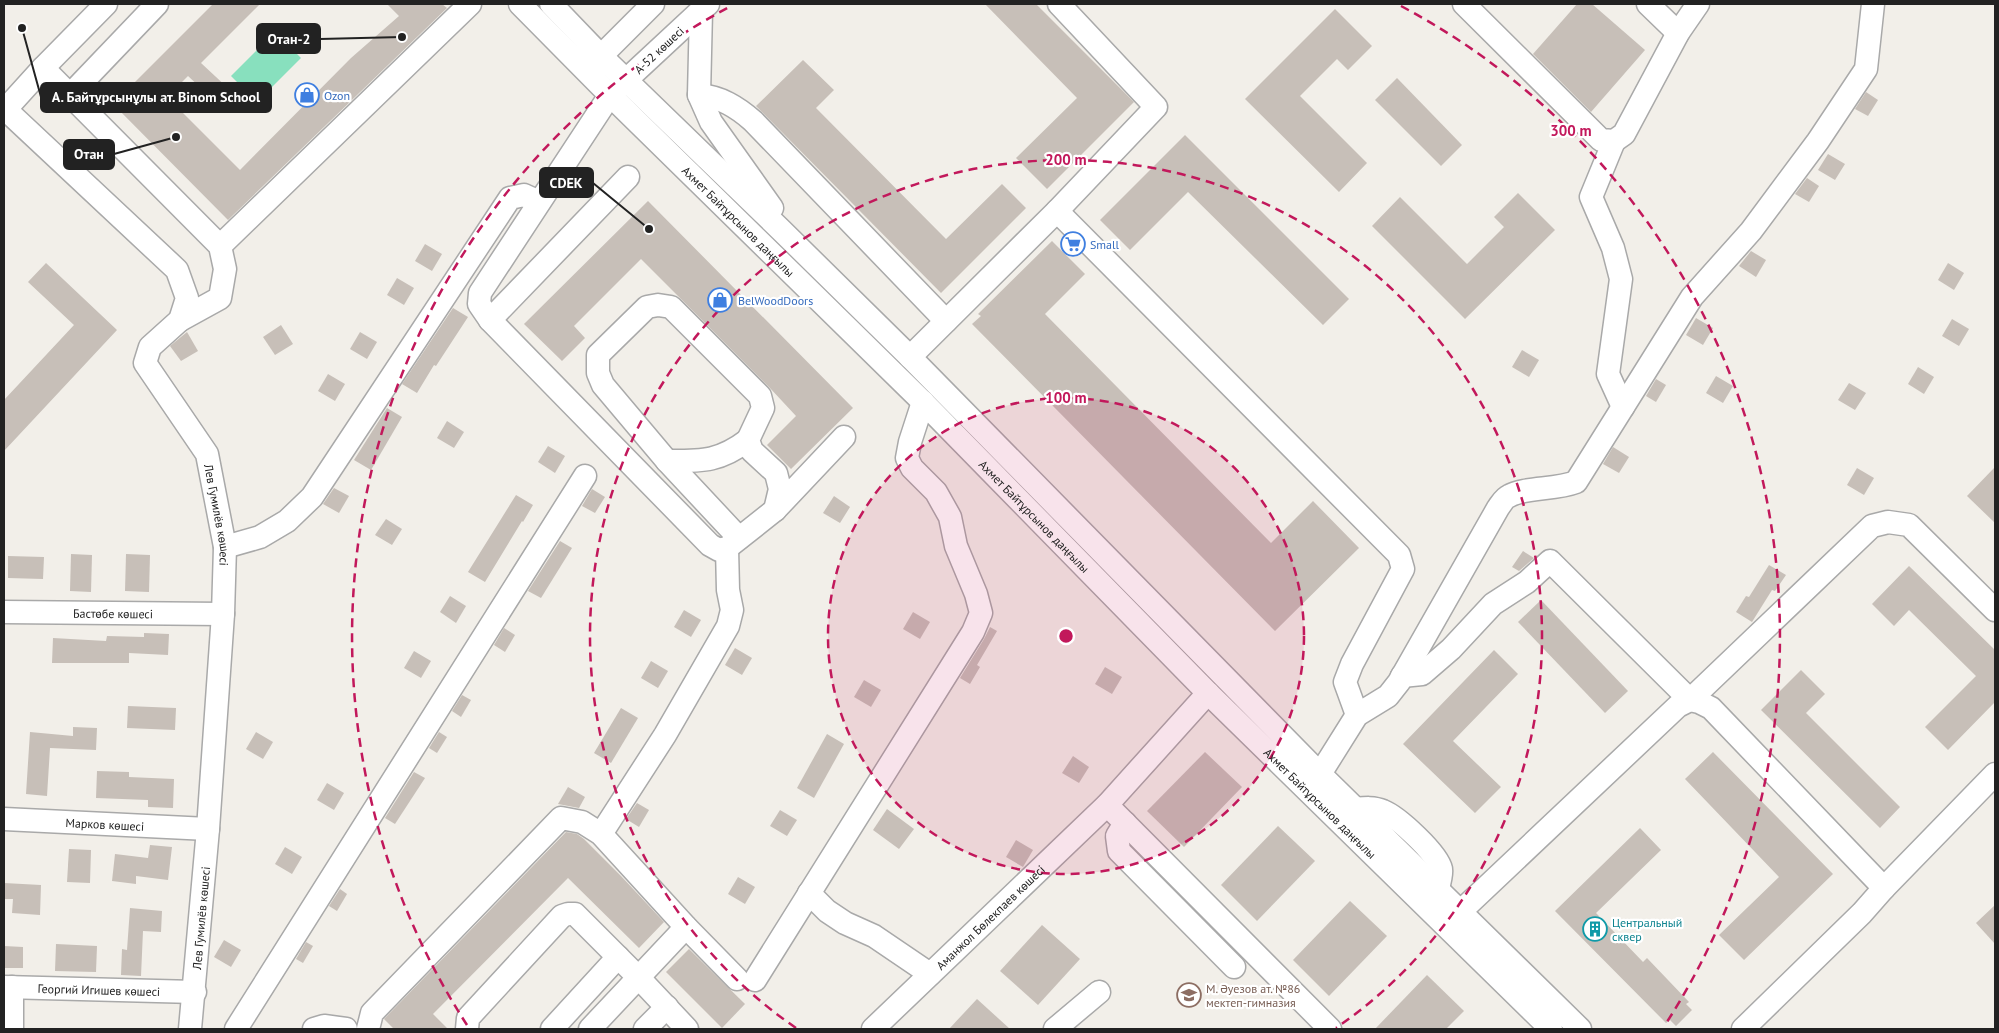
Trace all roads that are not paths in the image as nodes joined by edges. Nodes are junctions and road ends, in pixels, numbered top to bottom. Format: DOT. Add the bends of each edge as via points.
graph roads {
  1 [pos="106,4"];
  2 [pos="157,4"];
  3 [pos="470,4"];
  4 [pos="520,4"];
  5 [pos="551,4"];
  6 [pos="652,4"];
  7 [pos="1059,4"];
  8 [pos="1464,4"];
  9 [pos="1648,4"];
  10 [pos="1698,4"];
  11 [pos="1873,4"];
  12 [pos="705,7"];
  13 [pos="1678,33"];
  14 [pos="593,64"];
  15 [pos="43,68"];
  16 [pos="618,88"];
  17 [pos="70,95"];
  18 [pos="699,95"];
  19 [pos="4,109"];
  20 [pos="1614,142"];
  21 [pos="628,177"];
  22 [pos="539,202"];
  23 [pos="1057,211"];
  24 [pos="780,230"];
  25 [pos="220,246"];
  26 [pos="180,320"];
  27 [pos="490,320"];
  28 [pos="946,322"];
  29 [pos="910,358"];
  30 [pos="924,402"];
  31 [pos="1623,407"];
  32 [pos="844,437"];
  33 [pos="748,440"];
  34 [pos="667,461"];
  35 [pos="585,476"];
  36 [pos="775,510"];
  37 [pos="733,543"];
  38 [pos="225,547"];
  39 [pos="1995,610"];
  40 [pos="4,612"];
  41 [pos="223,614"];
  42 [pos="1402,676"];
  43 [pos="1208,693"];
  44 [pos="1690,700"];
  45 [pos="1357,715"];
  46 [pos="1320,774"];
  47 [pos="1995,774"];
  48 [pos="1107,805"];
  49 [pos="4,819"];
  50 [pos="1125,823"];
  51 [pos="208,829"];
  52 [pos="601,834"];
  53 [pos="1884,888"];
  54 [pos="809,893"];
  55 [pos="1461,911"];
  56 [pos="686,927"];
  57 [pos="1491,955"];
  58 [pos="618,957"];
  59 [pos="1234,967"];
  60 [pos="930,974"];
  61 [pos="640,978"];
  62 [pos="8,987"];
  63 [pos="195,992"];
  64 [pos="1099,992"];
  65 [pos="667,1007"];
  66 [pos="12,1029"];
  67 [pos="190,1029"];
  68 [pos="236,1029"];
  69 [pos="314,1029"];
  70 [pos="346,1029"];
  71 [pos="368,1029"];
  72 [pos="467,1029"];
  73 [pos="552,1029"];
  74 [pos="590,1029"];
  75 [pos="645,1029"];
  76 [pos="687,1029"];
  77 [pos="873,1029"];
  78 [pos="1055,1029"];
  79 [pos="1330,1029"];
  80 [pos="1551,1029"];
  81 [pos="1580,1029"];
  82 [pos="1743,1029"];
  1 -- 15 [label="street"];
  2 -- 17 [label="street"];
  3 -- 25 [label="street"];
  4 -- 14 [label="street, Ахмет Байтұрсынов даңғылы"];
  5 -- 14 [label="street, Ахмет Байтұрсынов даңғылы"];
  6 -- 14 [label="street"];
  7 -- 23 [label="street" via="1156,107"];
  8 -- 20 [label="street" via="1601,140"];
  9 -- 13 [label="street"];
  10 -- 13 [label="street"];
  11 -- 31 [label="street" via="1866,69 1818,141 1751,231 1692,297"];
  12 -- 16 [label="street, А-52 көшесі"];
  12 -- 18 [label="street"];
  13 -- 20 [label="street" via="1624,134"];
  14 -- 16 [label="street, Ахмет Байтұрсынов даңғылы"];
  15 -- 17 [label="street"];
  15 -- 19 [label="street"];
  16 -- 22 [label="street, А-52 көшесі"];
  16 -- 24 [label="street, Ахмет Байтұрсынов даңғылы"];
  16 -- 30 [label="street, Ахмет Байтұрсынов даңғылы"];
  17 -- 25 [label="street"];
  18 -- 24 [label="street" via="711,122 774,211"];
  18 -- 28 [label="street" via="713,96 736,107 754,121"];
  19 -- 26 [label="street" via="177,270 187,298"];
  20 -- 31 [label="street" via="1591,197 1614,248 1621,279 1608,374"];
  21 -- 27 [label="street"];
  22 -- 27 [label="street, А-52 көшесі" via="480,293 479,304"];
  22 -- 38 [label="street" via="524,195 510,198 312,497 287,521 260,537"];
  23 -- 28 [label="street"];
  23 -- 45 [label="street" via="1399,555 1403,569 1352,664 1346,682"];
  24 -- 29 [label="street, Ахмет Байтұрсынов даңғылы"];
  25 -- 26 [label="street" via="225,269 220,298"];
  26 -- 38 [label="street, Лев Гумилёв көшесі" via="150,347 145,363 207,454"];
  27 -- 37 [label="street, А-52 көшесі" via="710,545 719,550"];
  28 -- 29 [label="street"];
  29 -- 46 [label="street, Ахмет Байтұрсынов даңғылы"];
  30 -- 43 [label="street, Ахмет Байтұрсынов даңғылы"];
  30 -- 54 [label="street" via="907,458 912,468 936,492 950,517 956,546 976,594 980,613 973,632"];
  31 -- 42 [label="street" via="1576,482 1565,487 1508,496 1498,508"];
  32 -- 36 [label="street"];
  33 -- 34 [label="street" via="714,459"];
  33 -- 34 [label="street" via="763,408 760,396 671,307 647,307 598,355 598,373 603,384"];
  33 -- 36 [label="street" via="752,451 776,473 780,489"];
  34 -- 37 [label="street"];
  35 -- 68 [label="street"];
  36 -- 37 [label="street"];
  37 -- 52 [label="street" via="728,590 732,610 728,626 665,735"];
  38 -- 41 [label="street, Лев Гумилёв көшесі"];
  39 -- 44 [label="street" via="1910,525 1888,522 1872,526"];
  40 -- 41 [label="street, Бастөбе көшесі"];
  41 -- 51 [label="street, Лев Гумилёв көшесі"];
  42 -- 44 [label="street" via="1422,674 1451,649 1493,604 1527,582 1550,561"];
  42 -- 45 [label="street" via="1388,696"];
  43 -- 48 [label="street, Аманжол Бөлекпаев көшесі"];
  43 -- 57 [label="street, Ахмет Байтұрсынов даңғылы"];
  44 -- 53 [label="street" via="1711,708"];
  44 -- 55 [label="street" via="1678,706"];
  45 -- 46 [label="street"];
  46 -- 55 [label="street, Ахмет Байтұрсынов даңғылы"];
  47 -- 53 [label="street"];
  48 -- 50 [label="street"];
  48 -- 60 [label="street, Аманжол Бөлекпаев көшесі"];
  49 -- 51 [label="street, Марков көшесі"];
  50 -- 59 [label="street" via="1117,836 1119,851"];
  50 -- 79 [label="street"];
  51 -- 63 [label="street, Лев Гумилёв көшесі"];
  52 -- 56 [label="street"];
  52 -- 71 [label="street" via="582,822 561,818 372,1013"];
  53 -- 82 [label="street"];
  54 -- 56 [label="street" via="746,979"];
  54 -- 60 [label="street" via="827,911 874,936"];
  55 -- 57 [label="street, Ахмет Байтұрсынов даңғылы"];
  56 -- 61 [label="street"];
  57 -- 80 [label="street, Ахмет Байтұрсынов даңғылы"];
  57 -- 81 [label="street, Ахмет Байтұрсынов даңғылы"];
  58 -- 61 [label="street"];
  58 -- 72 [label="street" via="574,914 562,916 468,1018"];
  58 -- 73 [label="street"];
  60 -- 77 [label="street, Аманжол Бөлекпаев көшесі"];
  61 -- 65 [label="street"];
  61 -- 74 [label="street"];
  62 -- 63 [label="street, Георгий Игишев көшесі"];
  62 -- 66 [label="street"];
  63 -- 67 [label="street, Лев Гумилёв көшесі"];
  64 -- 78 [label="street"];
  65 -- 75 [label="street"];
  65 -- 76 [label="street"];
  69 -- 70 [label="street" via="324,1026"];
}
